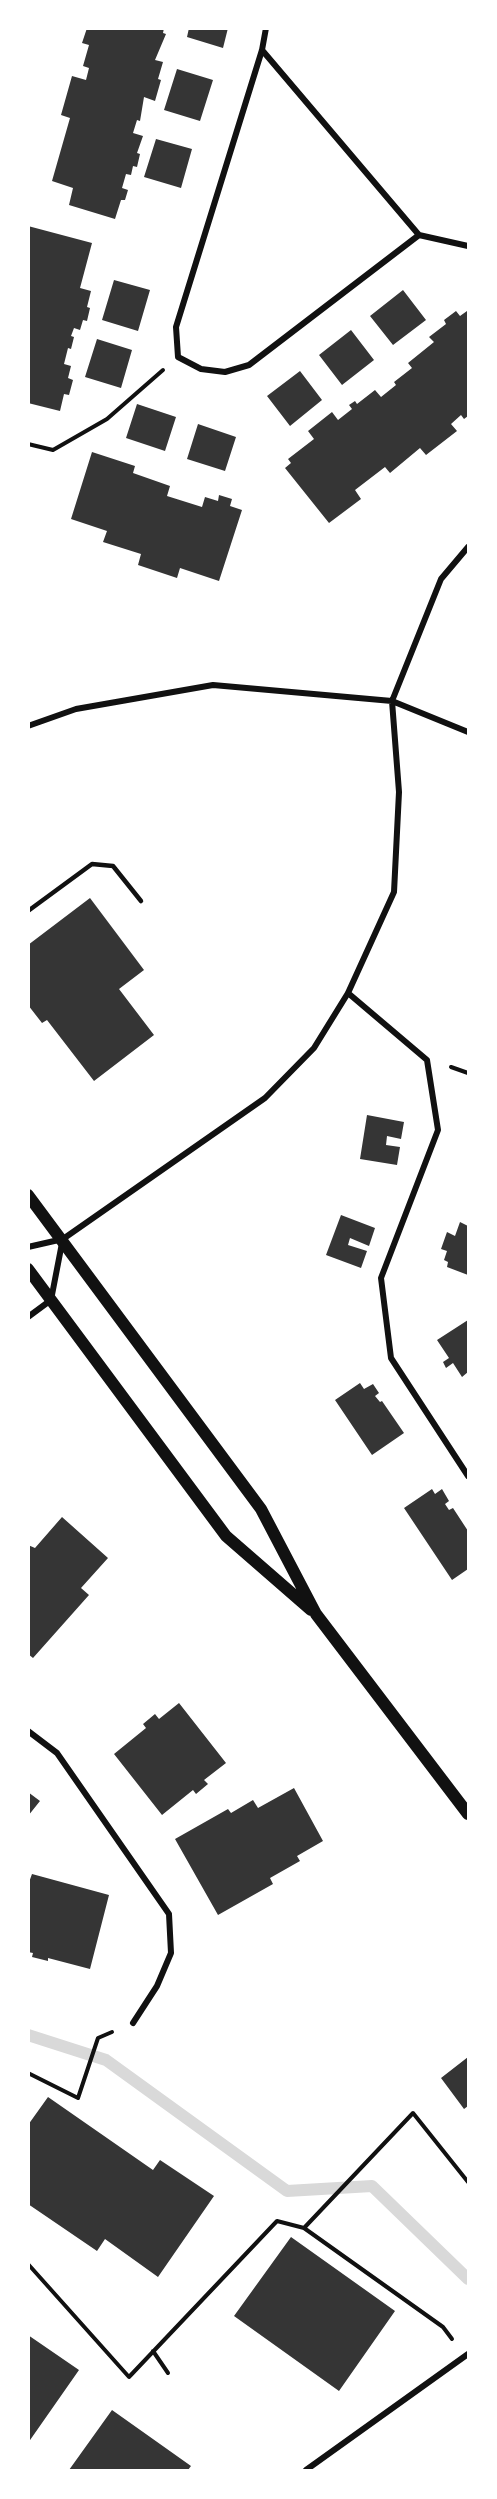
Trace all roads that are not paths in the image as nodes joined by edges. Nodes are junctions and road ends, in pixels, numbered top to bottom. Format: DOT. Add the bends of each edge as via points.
graph roads {
  1 [pos="266,28"];
  2 [pos="262,50"];
  3 [pos="419,235"];
  4 [pos="468,246"];
  5 [pos="468,547"];
  6 [pos="392,701"];
  7 [pos="28,726"];
  8 [pos="468,732"];
  9 [pos="141,901"];
  10 [pos="28,911"];
  11 [pos="348,993"];
  12 [pos="28,1196"];
  13 [pos="63,1239"];
  14 [pos="28,1247"];
  15 [pos="28,1269"];
  16 [pos="51,1300"];
  17 [pos="28,1317"];
  18 [pos="468,1476"];
  19 [pos="316,1614"];
  20 [pos="28,1731"];
  21 [pos="468,1814"];
  22 [pos="133,2023"];
  23 [pos="467,2355"];
  24 [pos="306,2470"];
  1 -- 2 [label="street"];
  2 -- 3 [label="street"];
  2 -- 3 [label="street" via="176,327 178,357 201,369 225,372 249,365"];
  3 -- 4 [label="street"];
  5 -- 6 [label="street" via="441,579"];
  6 -- 7 [label="street" via="213,685 76,709"];
  6 -- 8 [label="street"];
  6 -- 11 [label="street" via="399,792 394,892"];
  9 -- 10 [label="lane" via="113,866 92,864"];
  11 -- 13 [label="street" via="314,1048 265,1098"];
  11 -- 18 [label="street" via="427,1060 438,1130 381,1278 391,1358"];
  12 -- 13 [label="main road"];
  13 -- 14 [label="street"];
  13 -- 16 [label="street"];
  13 -- 19 [label="main road" via="261,1509"];
  15 -- 16 [label="main road"];
  16 -- 17 [label="street"];
  16 -- 19 [label="main road" via="226,1536"];
  19 -- 21 [label="main road"];
  20 -- 22 [label="street" via="57,1753 169,1914 171,1953 157,1986"];
  23 -- 24 [label="street"];
}
